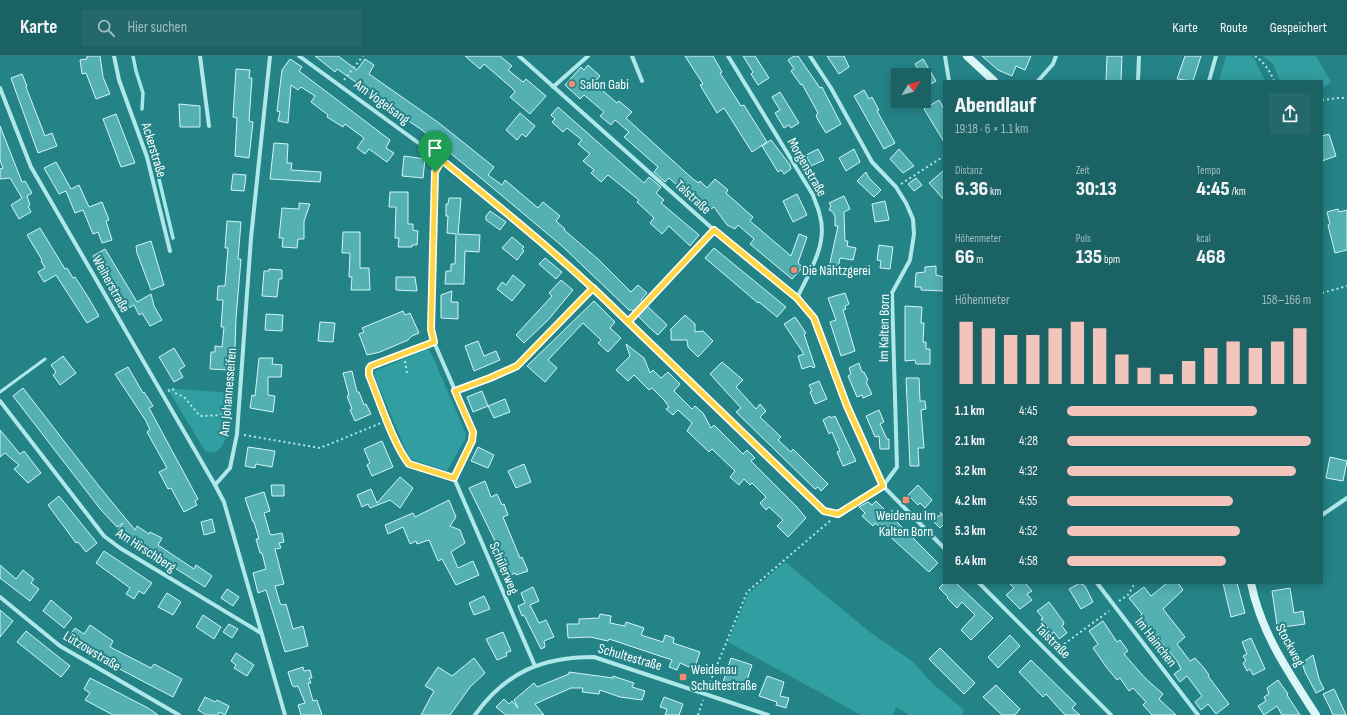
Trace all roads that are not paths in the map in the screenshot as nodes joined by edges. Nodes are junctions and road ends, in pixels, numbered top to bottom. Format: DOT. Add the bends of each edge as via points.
graph roads {
  1 [pos="114,56"];
  2 [pos="200,56"];
  3 [pos="270,56"];
  4 [pos="299,56"];
  5 [pos="519,56"];
  6 [pos="588,56"];
  7 [pos="632,56"];
  8 [pos="728,56"];
  9 [pos="810,56"];
  10 [pos="945,56"];
  11 [pos="967,56"];
  12 [pos="1056,56"];
  13 [pos="1140,56"];
  14 [pos="1216,56"];
  15 [pos="949,80"];
  16 [pos="993,80"];
  17 [pos="1039,80"];
  18 [pos="1138,80"];
  19 [pos="1208,80"];
  20 [pos="642,81"];
  21 [pos="553,87"];
  22 [pos="0,88"];
  23 [pos="209,126"];
  24 [pos="442,160"];
  25 [pos="170,251"];
  26 [pos="593,288"];
  27 [pos="797,298"];
  28 [pos="434,342"];
  29 [pos="45,359"];
  30 [pos="455,391"];
  31 [pos="0,392"];
  32 [pos="0,402"];
  33 [pos="454,478"];
  34 [pos="215,485"];
  35 [pos="883,486"];
  36 [pos="1347,498"];
  37 [pos="1323,514"];
  38 [pos="943,547"];
  39 [pos="980,584"];
  40 [pos="1098,584"];
  41 [pos="1251,584"];
  42 [pos="0,597"];
  43 [pos="260,634"];
  44 [pos="535,666"];
  45 [pos="179,715"];
  46 [pos="285,715"];
  47 [pos="475,715"];
  48 [pos="768,715"];
  49 [pos="1111,715"];
  50 [pos="1198,715"];
  51 [pos="1316,715"];
  1 -- 25 [label="street, Ackerstraße" via="119,80 147,157"];
  2 -- 23 [label="street"];
  3 -- 34 [label="street, Am Johannesseifen" via="251,238 237,434 230,468"];
  4 -- 24 [label="street, Am Vogelsang"];
  5 -- 21 [label="street, Talstraße"];
  6 -- 21 [label="street"];
  7 -- 20 [label="street"];
  8 -- 27 [label="street, Morgenstraße" via="813,195 821,217 819,250"];
  9 -- 35 [label="street, Im Kalten Born" via="872,162 896,187 913,219 914,234 910,260 892,293 897,467"];
  10 -- 15 [label="street"];
  11 -- 16 [label="street"];
  12 -- 17 [label="street" via="1053,64"];
  13 -- 18 [label="street"];
  14 -- 19 [label="street"];
  21 -- 27 [label="street, Talstraße" via="714,230"];
  22 -- 34 [label="street, Weiherstraße" via="31,167"];
  24 -- 26 [label="street, Am Vogelsang" via="556,253"];
  24 -- 28 [label="street" via="435,172 431,329"];
  26 -- 30 [label="lane" via="517,366"];
  26 -- 35 [label="street, Am Vogelsang" via="824,511 838,514"];
  27 -- 35 [label="street, Talstraße" via="814,318 847,406"];
  28 -- 30 [label="street"];
  28 -- 33 [label="street" via="371,366 369,375 404,458 409,464"];
  29 -- 31 [label="lane"];
  30 -- 33 [label="street" via="473,432 472,441"];
  32 -- 43 [label="street, Am Hirschberg" via="104,536"];
  33 -- 44 [label="street, Schülerweg"];
  34 -- 43 [label="street" via="224,502"];
  35 -- 38 [label="street, Talstraße"];
  36 -- 37 [label="street"];
  39 -- 49 [label="street, Talstraße"];
  40 -- 50 [label="street, Im Hainchen"];
  41 -- 51 [label="street, Stockweg" via="1268,634 1282,662"];
  42 -- 45 [label="street, Lützowstraße" via="60,646"];
  43 -- 46 [label="street"];
  44 -- 47 [label="street, Schultestraße" via="497,689"];
  44 -- 48 [label="street, Schultestraße" via="569,657 594,657"];
}
